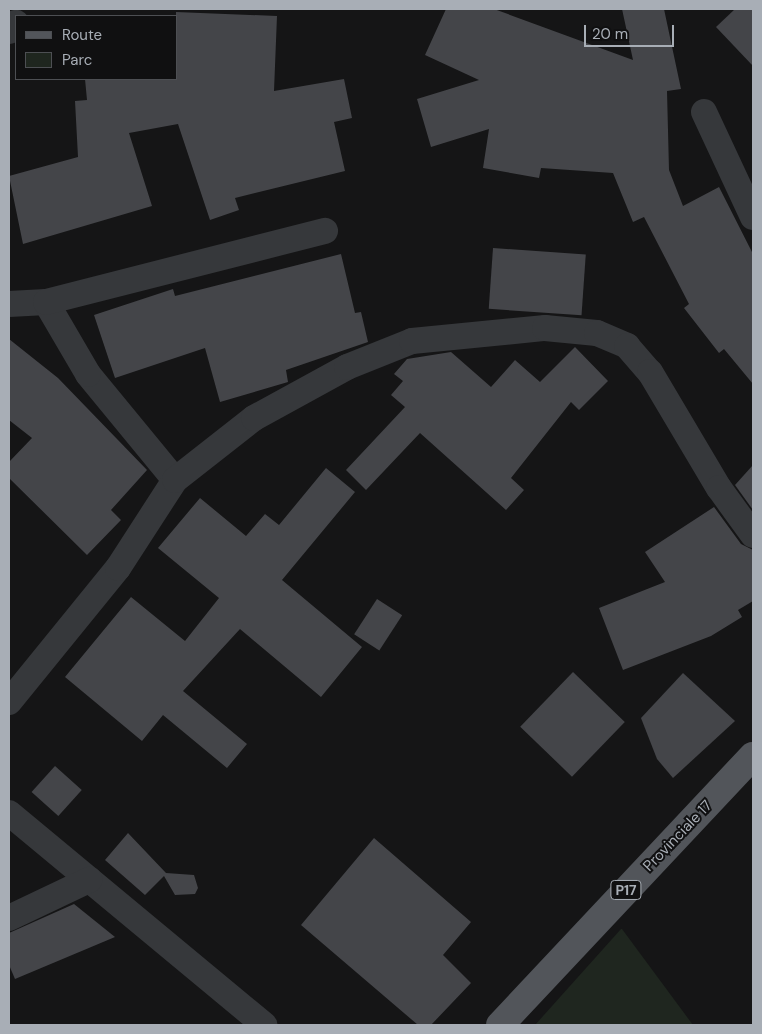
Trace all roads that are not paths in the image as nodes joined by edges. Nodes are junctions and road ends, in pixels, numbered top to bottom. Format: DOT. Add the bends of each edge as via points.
graph roads {
  1 [pos="704,112"];
  2 [pos="753,217"];
  3 [pos="325,231"];
  4 [pos="46,302"];
  5 [pos="9,304"];
  6 [pos="175,480"];
  7 [pos="753,536"];
  8 [pos="9,702"];
  9 [pos="753,756"];
  10 [pos="9,813"];
  11 [pos="89,880"];
  12 [pos="9,918"];
  13 [pos="264,1025"];
  14 [pos="500,1025"];
  1 -- 2 [label="street"];
  3 -- 4 [label="street"];
  4 -- 5 [label="street"];
  4 -- 6 [label="street" via="88,374"];
  6 -- 7 [label="street" via="254,418 347,367 412,341 545,328 597,333 627,346 650,372 719,488"];
  6 -- 8 [label="street" via="118,568"];
  9 -- 14 [label="main road, Provinciale 17 / P17"];
  10 -- 11 [label="street"];
  11 -- 12 [label="street"];
  11 -- 13 [label="street"];
}
